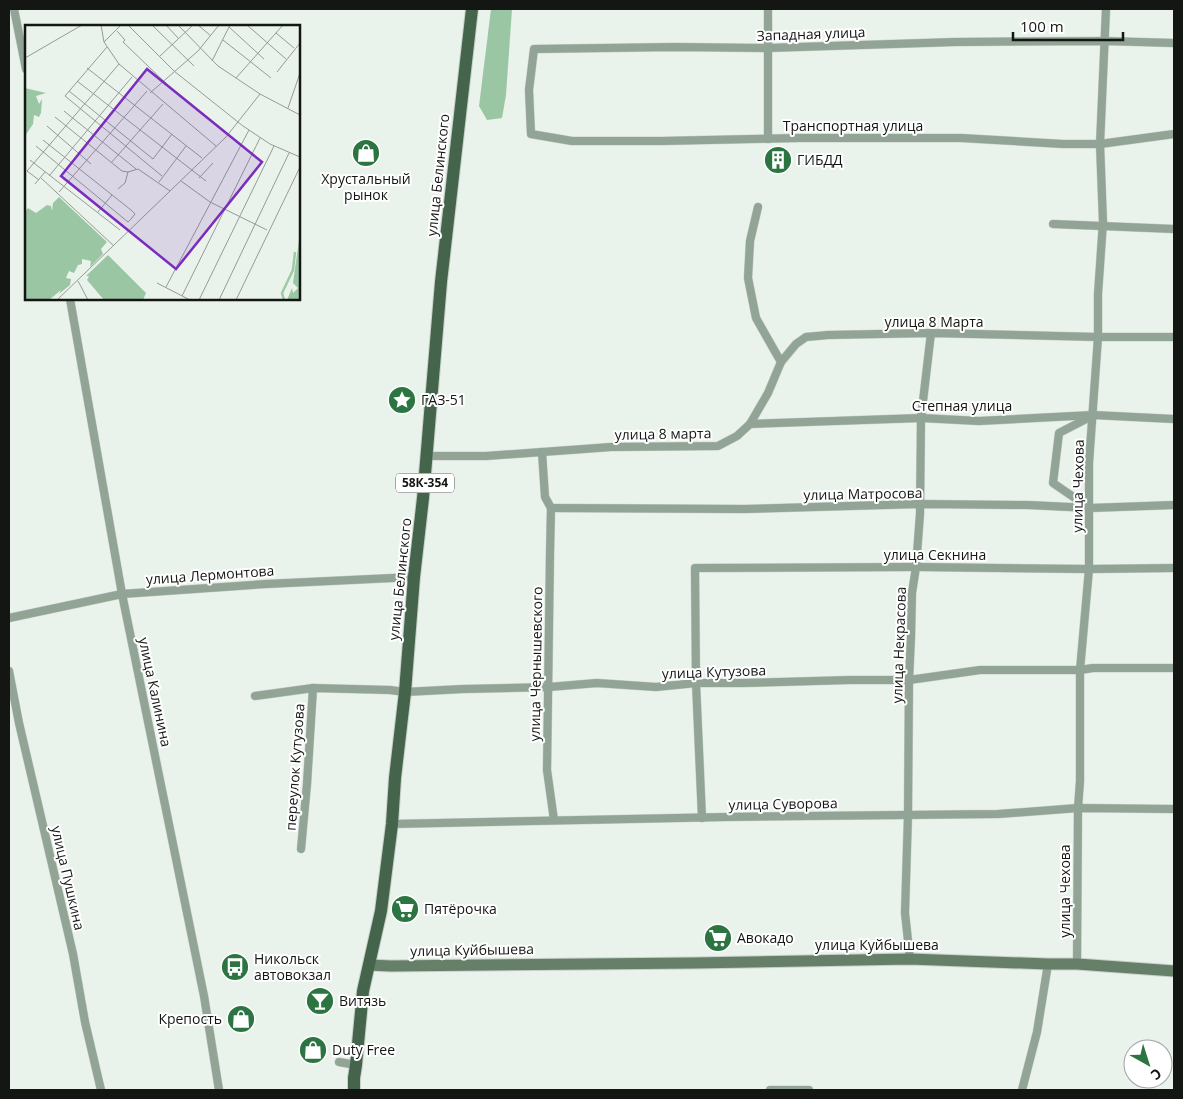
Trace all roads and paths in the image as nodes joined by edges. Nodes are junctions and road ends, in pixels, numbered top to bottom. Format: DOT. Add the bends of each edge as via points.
graph roads {
  1 [pos="14,9"];
  2 [pos="472,9"];
  3 [pos="768,9"];
  4 [pos="1106,9"];
  5 [pos="1105,41"];
  6 [pos="1174,43"];
  7 [pos="768,48"];
  8 [pos="25,64"];
  9 [pos="531,134"];
  10 [pos="1174,134"];
  11 [pos="768,139"];
  12 [pos="1100,144"];
  13 [pos="758,207"];
  14 [pos="1053,224"];
  15 [pos="1102,226"];
  16 [pos="1174,229"];
  17 [pos="70,300"];
  18 [pos="931,333"];
  19 [pos="1098,337"];
  20 [pos="1174,337"];
  21 [pos="781,362"];
  22 [pos="1093,415"];
  23 [pos="922,418"];
  24 [pos="1174,419"];
  25 [pos="750,424"];
  26 [pos="542,452"];
  27 [pos="427,456"];
  28 [pos="920,504"];
  29 [pos="1174,505"];
  30 [pos="552,508"];
  31 [pos="1090,508"];
  32 [pos="916,567"];
  33 [pos="1174,568"];
  34 [pos="1089,570"];
  35 [pos="414,577"];
  36 [pos="122,594"];
  37 [pos="9,618"];
  38 [pos="1174,668"];
  39 [pos="1080,670"];
  40 [pos="9,671"];
  41 [pos="908,680"];
  42 [pos="696,683"];
  43 [pos="549,687"];
  44 [pos="313,688"];
  45 [pos="405,692"];
  46 [pos="255,696"];
  47 [pos="1078,808"];
  48 [pos="1174,809"];
  49 [pos="908,815"];
  50 [pos="702,818"];
  51 [pos="554,820"];
  52 [pos="392,824"];
  53 [pos="301,849"];
  54 [pos="910,959"];
  55 [pos="1048,964"];
  56 [pos="1077,964"];
  57 [pos="369,965"];
  58 [pos="1174,971"];
  59 [pos="339,1062"];
  60 [pos="356,1065"];
  61 [pos="101,1090"];
  62 [pos="219,1090"];
  63 [pos="354,1090"];
  64 [pos="770,1090"];
  65 [pos="809,1090"];
  66 [pos="1022,1090"];
  1 -- 8 [label="street"];
  2 -- 27 [label="main road, улица Белинского / 58К-354" via="441,282"];
  3 -- 7 [label="street"];
  4 -- 5 [label="street, улица Чехова"];
  5 -- 6 [label="street, Западная улица"];
  5 -- 7 [label="street, Западная улица"];
  5 -- 12 [label="street, улица Чехова"];
  7 -- 9 [label="street, Западная улица" via="534,49 529,90"];
  7 -- 11 [label="street"];
  9 -- 11 [label="street, Транспортная улица" via="572,140 660,142"];
  10 -- 12 [label="street, Транспортная улица"];
  11 -- 12 [label="street, Транспортная улица" via="961,138"];
  12 -- 15 [label="street, улица Чехова"];
  13 -- 21 [label="street" via="750,241 748,278 756,318"];
  14 -- 15 [label="street"];
  15 -- 16 [label="street"];
  15 -- 19 [label="street, улица Чехова"];
  17 -- 36 [label="street, улица Калинина"];
  18 -- 19 [label="street, улица 8 Марта"];
  18 -- 21 [label="street, улица 8 Марта" via="806,337"];
  18 -- 23 [label="street, улица Некрасова"];
  19 -- 20 [label="street"];
  19 -- 22 [label="street, улица Чехова"];
  21 -- 25 [label="street, улица 8 марта"];
  22 -- 23 [label="street, Степная улица" via="979,421"];
  22 -- 24 [label="street, Степная улица"];
  22 -- 31 [label="street, улица Чехова"];
  22 -- 31 [label="street" via="1059,433 1053,483"];
  23 -- 25 [label="street, Степная улица"];
  23 -- 28 [label="street, улица Некрасова"];
  25 -- 26 [label="street, улица 8 марта" via="737,436 718,446 611,447"];
  26 -- 27 [label="street, улица 8 марта"];
  26 -- 30 [label="street" via="545,497"];
  27 -- 35 [label="main road, улица Белинского / 58К-354"];
  28 -- 30 [label="street, улица Матросова" via="745,509"];
  28 -- 31 [label="street, улица Матросова" via="1028,504"];
  28 -- 32 [label="street, улица Некрасова"];
  29 -- 31 [label="street, улица Матросова"];
  30 -- 43 [label="street, улица Чернышевского"];
  31 -- 34 [label="street, улица Чехова"];
  32 -- 34 [label="street, улица Секнина"];
  32 -- 41 [label="street, улица Некрасова"];
  32 -- 42 [label="street, улица Секнина" via="695,568"];
  33 -- 34 [label="street, улица Секнина"];
  34 -- 39 [label="street, улица Чехова"];
  35 -- 36 [label="street, улица Лермонтова"];
  35 -- 45 [label="main road, улица Белинского / 58К-354"];
  36 -- 37 [label="street, улица Лермонтова"];
  36 -- 62 [label="street, улица Калинина" via="204,996"];
  38 -- 39 [label="street, улица Кутузова"];
  39 -- 41 [label="street, улица Кутузова" via="980,670"];
  39 -- 47 [label="street, улица Чехова"];
  40 -- 61 [label="street, улица Пушкина"];
  41 -- 42 [label="street, улица Кутузова"];
  41 -- 49 [label="street, улица Некрасова"];
  42 -- 43 [label="street, улица Кутузова" via="656,687 597,683"];
  42 -- 50 [label="street"];
  43 -- 45 [label="street, улица Кутузова"];
  43 -- 51 [label="street, улица Чернышевского" via="547,770"];
  44 -- 45 [label="street, улица Кутузова"];
  44 -- 46 [label="street, улица Кутузова"];
  44 -- 53 [label="street, переулок Кутузова"];
  45 -- 52 [label="main road, улица Белинского / 58К-354"];
  47 -- 48 [label="street, улица Суворова"];
  47 -- 49 [label="street, улица Суворова" via="998,814"];
  47 -- 56 [label="street, улица Чехова"];
  49 -- 50 [label="street, улица Суворова"];
  49 -- 54 [label="street, улица Некрасова" via="905,913"];
  50 -- 51 [label="street, улица Суворова"];
  51 -- 52 [label="street, улица Суворова"];
  52 -- 57 [label="main road, улица Белинского / 58К-354" via="381,911"];
  54 -- 55 [label="main road, улица Куйбышева"];
  54 -- 57 [label="main road, улица Куйбышева"];
  55 -- 56 [label="main road, улица Куйбышева"];
  55 -- 66 [label="street" via="1037,1032"];
  56 -- 58 [label="main road, улица Куйбышева"];
  57 -- 60 [label="main road, улица Белинского" via="363,991"];
  59 -- 60 [label="street"];
  60 -- 63 [label="main road, улица Белинского"];
  64 -- 65 [label="street"];
}
